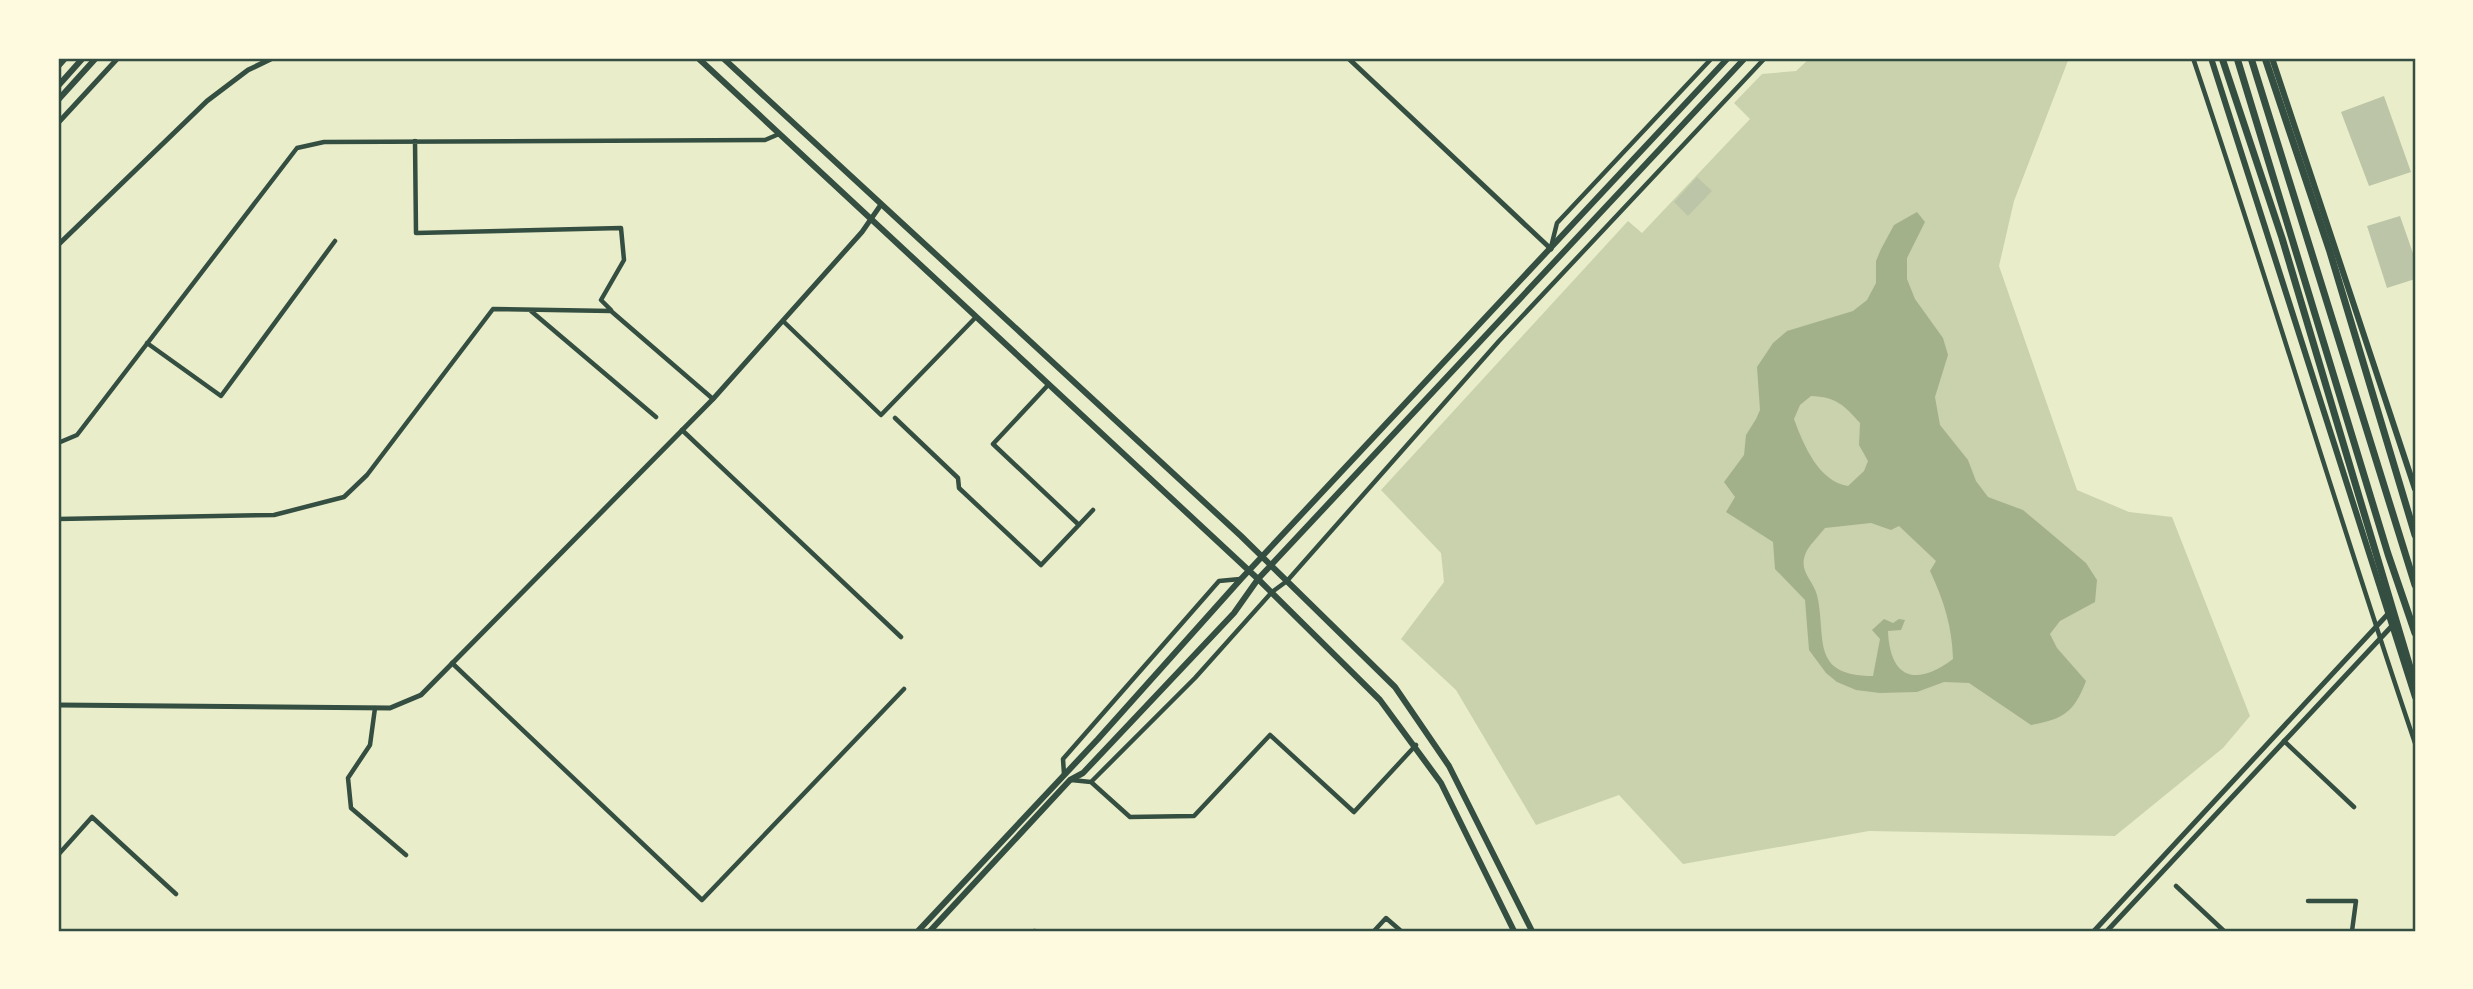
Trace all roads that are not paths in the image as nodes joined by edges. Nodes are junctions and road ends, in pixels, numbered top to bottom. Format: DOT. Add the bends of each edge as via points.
graph roads {
  1 [pos="66,58"];
  2 [pos="83,58"];
  3 [pos="96,58"];
  4 [pos="118,58"];
  5 [pos="272,58"];
  6 [pos="698,58"];
  7 [pos="723,58"];
  8 [pos="1348,58"];
  9 [pos="1712,58"];
  10 [pos="1728,58"];
  11 [pos="1745,58"];
  12 [pos="1765,58"];
  13 [pos="2193,58"];
  14 [pos="2211,58"];
  15 [pos="2222,58"];
  16 [pos="2237,58"];
  17 [pos="2252,58"];
  18 [pos="2264,58"];
  19 [pos="2272,58"];
  20 [pos="58,67"];
  21 [pos="58,86"];
  22 [pos="58,100"];
  23 [pos="58,123"];
  24 [pos="779,134"];
  25 [pos="415,141"];
  26 [pos="880,206"];
  27 [pos="873,219"];
  28 [pos="335,241"];
  29 [pos="58,246"];
  30 [pos="1550,249"];
  31 [pos="530,310"];
  32 [pos="611,311"];
  33 [pos="977,316"];
  34 [pos="783,321"];
  35 [pos="147,343"];
  36 [pos="1049,384"];
  37 [pos="713,399"];
  38 [pos="656,417"];
  39 [pos="895,418"];
  40 [pos="682,430"];
  41 [pos="58,443"];
  42 [pos="2415,489"];
  43 [pos="1093,510"];
  44 [pos="58,519"];
  45 [pos="1079,524"];
  46 [pos="2415,535"];
  47 [pos="1261,558"];
  48 [pos="1270,567"];
  49 [pos="1248,570"];
  50 [pos="1241,579"];
  51 [pos="1258,579"];
  52 [pos="1287,581"];
  53 [pos="2415,585"];
  54 [pos="1272,592"];
  55 [pos="2387,615"];
  56 [pos="2376,627"];
  57 [pos="2391,627"];
  58 [pos="2415,632"];
  59 [pos="901,637"];
  60 [pos="2380,639"];
  61 [pos="452,663"];
  62 [pos="2415,684"];
  63 [pos="904,689"];
  64 [pos="2415,696"];
  65 [pos="58,705"];
  66 [pos="375,708"];
  67 [pos="2284,741"];
  68 [pos="2415,743"];
  69 [pos="1416,745"];
  70 [pos="1064,774"];
  71 [pos="1070,780"];
  72 [pos="1091,782"];
  73 [pos="2354,807"];
  74 [pos="58,855"];
  75 [pos="406,855"];
  76 [pos="2176,886"];
  77 [pos="176,894"];
  78 [pos="2308,901"];
  79 [pos="918,931"];
  80 [pos="930,931"];
  81 [pos="1374,931"];
  82 [pos="1401,931"];
  83 [pos="1514,931"];
  84 [pos="1532,931"];
  85 [pos="2094,931"];
  86 [pos="2107,931"];
  87 [pos="2224,931"];
  88 [pos="2352,931"];
  1 -- 20 [label="street"];
  2 -- 21 [label="main road"];
  3 -- 22 [label="main road"];
  4 -- 23 [label="street"];
  5 -- 29 [label="street" via="248,70 207,102"];
  6 -- 24 [label="main road"];
  7 -- 26 [label="main road"];
  8 -- 30 [label="street"];
  9 -- 30 [label="street" via="1558,223"];
  10 -- 30 [label="main road"];
  11 -- 48 [label="main road"];
  12 -- 52 [label="street" via="1499,341"];
  13 -- 56 [label="street" via="2275,301"];
  14 -- 55 [label="main road"];
  15 -- 62 [label="highway" via="2282,238"];
  16 -- 58 [label="highway"];
  17 -- 53 [label="highway"];
  18 -- 46 [label="highway" via="2330,252"];
  19 -- 42 [label="main road"];
  24 -- 25 [label="street" via="765,140"];
  24 -- 27 [label="main road"];
  25 -- 32 [label="street" via="416,233 621,228 624,260 601,300"];
  25 -- 35 [label="street" via="324,142 297,148"];
  26 -- 27 [label="street"];
  26 -- 47 [label="main road"];
  27 -- 33 [label="main road"];
  27 -- 34 [label="street"];
  28 -- 35 [label="street" via="221,396"];
  30 -- 47 [label="main road"];
  31 -- 32 [label="street"];
  31 -- 38 [label="street"];
  31 -- 44 [label="street" via="493,309 367,475 344,497 274,515"];
  32 -- 37 [label="street"];
  33 -- 34 [label="street" via="881,415"];
  33 -- 36 [label="main road"];
  34 -- 37 [label="street"];
  35 -- 41 [label="street" via="77,436"];
  36 -- 45 [label="street" via="993,444"];
  36 -- 49 [label="main road"];
  37 -- 40 [label="street"];
  39 -- 45 [label="street" via="1041,565"];
  40 -- 59 [label="street"];
  40 -- 61 [label="street"];
  43 -- 45 [label="street"];
  47 -- 48 [label="main road"];
  47 -- 49 [label="main road"];
  48 -- 51 [label="main road"];
  48 -- 52 [label="main road"];
  49 -- 50 [label="main road"];
  49 -- 51 [label="main road"];
  50 -- 70 [label="main road"];
  50 -- 70 [label="street" via="1219,581 1063,759"];
  51 -- 54 [label="main road"];
  51 -- 71 [label="main road" via="1234,613 1083,773"];
  52 -- 54 [label="street"];
  52 -- 84 [label="main road" via="1395,687 1429,733"];
  54 -- 69 [label="main road" via="1381,700"];
  54 -- 72 [label="street" via="1195,678"];
  55 -- 56 [label="street"];
  55 -- 57 [label="main road"];
  56 -- 60 [label="street"];
  56 -- 85 [label="street"];
  57 -- 60 [label="street"];
  57 -- 64 [label="main road"];
  60 -- 67 [label="street"];
  60 -- 68 [label="street"];
  61 -- 63 [label="street" via="702,900"];
  61 -- 66 [label="street" via="421,695 390,708"];
  65 -- 66 [label="street"];
  66 -- 75 [label="street" via="370,745 348,778 351,808"];
  67 -- 73 [label="street"];
  67 -- 86 [label="street"];
  69 -- 72 [label="street" via="1354,812 1270,735 1194,816 1130,817"];
  69 -- 83 [label="main road" via="1441,783"];
  70 -- 79 [label="main road"];
  71 -- 72 [label="street"];
  71 -- 80 [label="main road"];
  74 -- 77 [label="street" via="92,817"];
  76 -- 87 [label="street"];
  78 -- 88 [label="street" via="2356,901"];
  81 -- 82 [label="street" via="1386,918"];
}
